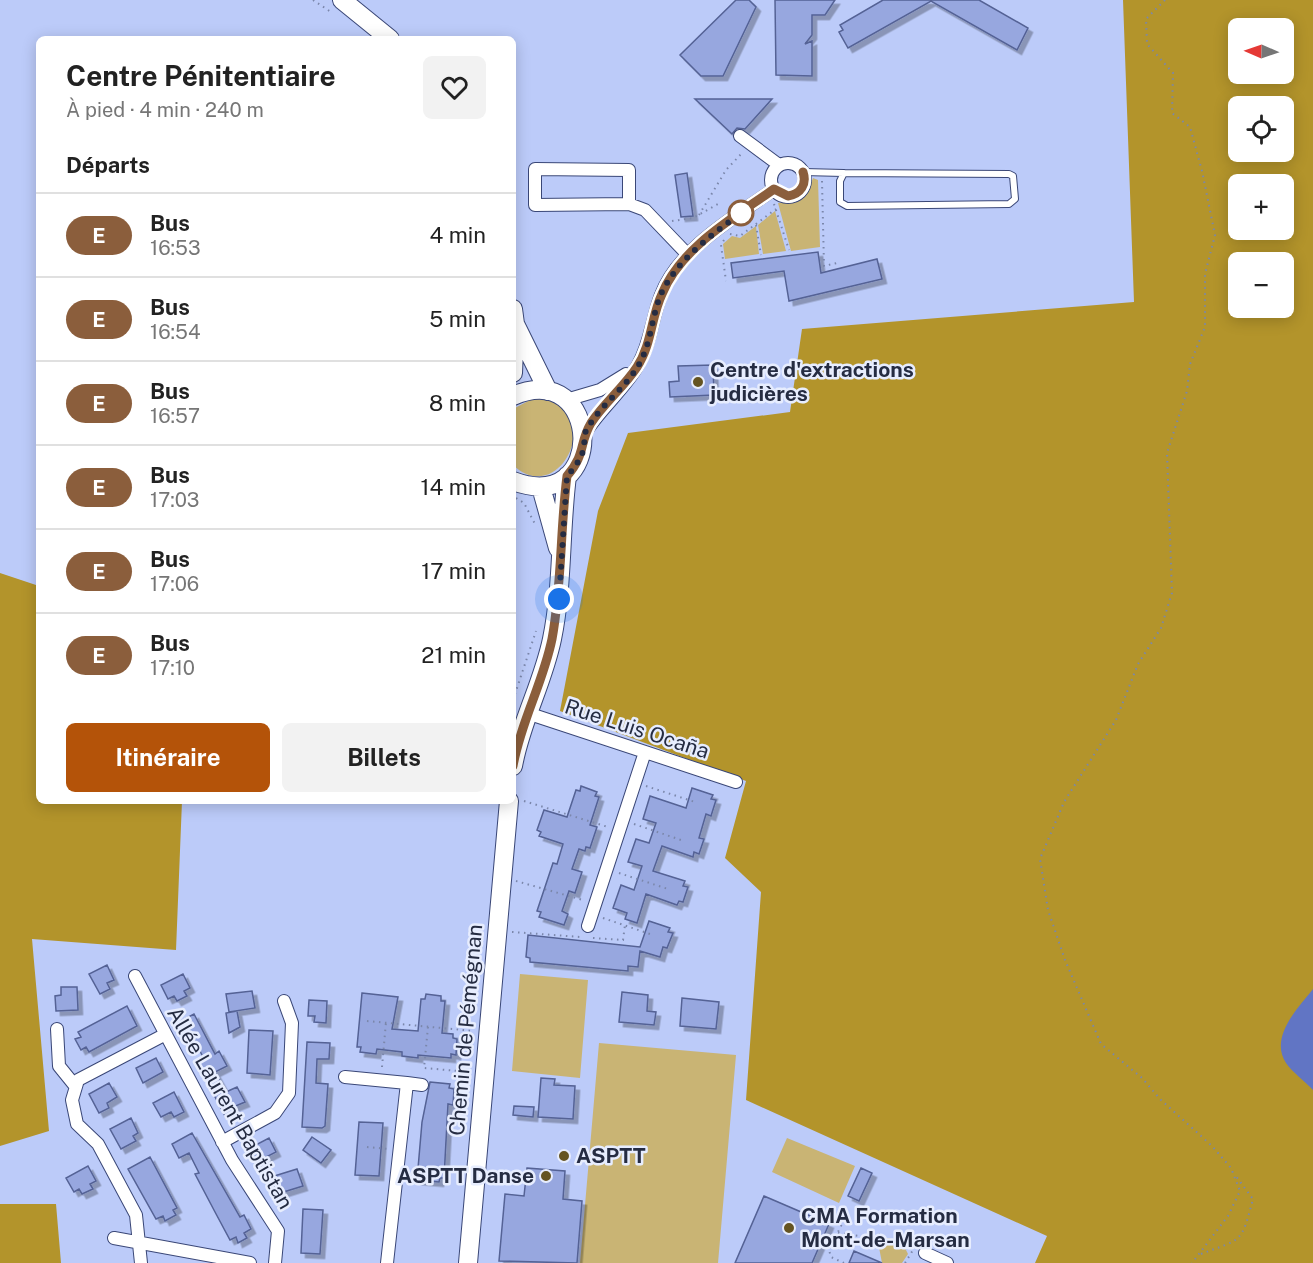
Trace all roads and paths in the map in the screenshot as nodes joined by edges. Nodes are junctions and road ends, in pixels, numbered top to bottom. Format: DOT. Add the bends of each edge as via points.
graph roads {
  1 [pos="342,0"];
  2 [pos="1165,0"];
  3 [pos="386,36"];
  4 [pos="740,136"];
  5 [pos="752,145"];
  6 [pos="779,165"];
  7 [pos="803,172"];
  8 [pos="822,172"];
  9 [pos="844,173"];
  10 [pos="774,189"];
  11 [pos="629,204"];
  12 [pos="718,204"];
  13 [pos="774,204"];
  14 [pos="776,208"];
  15 [pos="699,215"];
  16 [pos="657,223"];
  17 [pos="756,224"];
  18 [pos="789,250"];
  19 [pos="688,255"];
  20 [pos="761,255"];
  21 [pos="837,263"];
  22 [pos="726,281"];
  23 [pos="516,321"];
  24 [pos="637,367"];
  25 [pos="516,390"];
  26 [pos="548,391"];
  27 [pos="566,400"];
  28 [pos="585,433"];
  29 [pos="567,476"];
  30 [pos="516,482"];
  31 [pos="541,487"];
  32 [pos="516,498"];
  33 [pos="537,528"];
  34 [pos="562,560"];
  35 [pos="540,621"];
  36 [pos="516,691"];
  37 [pos="526,712"];
  38 [pos="645,752"];
  39 [pos="516,754"];
  40 [pos="635,782"];
  41 [pos="736,782"];
  42 [pos="517,801"];
  43 [pos="695,802"];
  44 [pos="618,825"];
  45 [pos="681,840"];
  46 [pos="620,873"];
  47 [pos="502,878"];
  48 [pos="669,889"];
  49 [pos="590,914"];
  50 [pos="625,925"];
  51 [pos="498,930"];
  52 [pos="653,935"];
  53 [pos="135,976"];
  54 [pos="284,1001"];
  55 [pos="367,1020"];
  56 [pos="386,1022"];
  57 [pos="428,1026"];
  58 [pos="57,1029"];
  59 [pos="474,1031"];
  60 [pos="164,1035"];
  61 [pos="470,1072"];
  62 [pos="345,1077"];
  63 [pos="380,1081"];
  64 [pos="407,1083"];
  65 [pos="422,1085"];
  66 [pos="76,1087"];
  67 [pos="222,1142"];
  68 [pos="367,1147"];
  69 [pos="398,1150"];
  70 [pos="1233,1173"];
  71 [pos="846,1216"];
  72 [pos="838,1233"];
  73 [pos="882,1233"];
  74 [pos="114,1238"];
  75 [pos="140,1240"];
  76 [pos="920,1250"];
  77 [pos="1200,1255"];
  78 [pos="141,1263"];
  79 [pos="250,1263"];
  80 [pos="275,1263"];
  81 [pos="387,1263"];
  82 [pos="468,1263"];
  83 [pos="844,1263"];
  84 [pos="905,1263"];
  85 [pos="947,1263"];
  86 [pos="1192,1263"];
  1 -- 3 [label="street"];
  2 -- 70 [label="path" via="1146,19 1147,44 1173,73 1172,113 1190,127 1215,236 1205,274 1205,327 1190,364 1188,391 1167,453 1172,593 1161,628 1138,664 1116,720 1064,802 1040,859 1048,910 1101,1044 1212,1146"];
  4 -- 5 [label="street"];
  5 -- 6 [label="street"];
  5 -- 15 [label="path" via="726,170"];
  6 -- 7 [label="street" via="795,164"];
  6 -- 10 [label="street" via="772,173"];
  7 -- 8 [label="lane"];
  7 -- 10 [label="street" via="804,183 794,195 782,196"];
  8 -- 9 [label="lane"];
  8 -- 21 [label="path" via="824,266"];
  9 -- 9 [label="lane" via="840,202 847,206 1009,204 1015,199 1013,176 1009,174"];
  10 -- 19 [label="street"];
  11 -- 11 [label="street" via="535,205 535,170 629,170"];
  11 -- 16 [label="street" via="645,210"];
  12 -- 15 [label="path"];
  13 -- 14 [label="path"];
  14 -- 17 [label="path"];
  14 -- 18 [label="path"];
  15 -- 16 [label="path"];
  16 -- 19 [label="street"];
  17 -- 20 [label="path"];
  17 -- 22 [label="path" via="740,236 731,234 721,245"];
  19 -- 24 [label="street" via="662,294 649,342"];
  23 -- 26 [label="street"];
  24 -- 27 [label="street" via="600,390"];
  24 -- 28 [label="street"];
  25 -- 26 [label="street"];
  26 -- 27 [label="street"];
  27 -- 28 [label="street" via="579,415"];
  28 -- 29 [label="street" via="578,464"];
  29 -- 31 [label="street"];
  29 -- 34 [label="street"];
  30 -- 31 [label="street"];
  31 -- 34 [label="street"];
  32 -- 33 [label="path" via="524,503"];
  34 -- 37 [label="street" via="559,599 544,671"];
  35 -- 36 [label="path"];
  37 -- 38 [label="street, Rue Luis Ocaña"];
  37 -- 39 [label="street"];
  38 -- 40 [label="street"];
  38 -- 41 [label="street, Rue Luis Ocaña"];
  40 -- 43 [label="path"];
  40 -- 44 [label="street"];
  42 -- 44 [label="path"];
  42 -- 47 [label="street, Chemin de Pémégnan"];
  44 -- 45 [label="path"];
  44 -- 49 [label="street"];
  46 -- 48 [label="path"];
  47 -- 49 [label="path"];
  47 -- 51 [label="street, Chemin de Pémégnan"];
  49 -- 50 [label="path"];
  50 -- 51 [label="path" via="623,940"];
  50 -- 52 [label="path"];
  51 -- 82 [label="street, Chemin de Pémégnan"];
  53 -- 60 [label="street, Allée Laurent Baptistan"];
  54 -- 67 [label="street" via="292,1023 289,1093 275,1113"];
  55 -- 56 [label="path"];
  56 -- 57 [label="path"];
  56 -- 63 [label="path"];
  57 -- 59 [label="path"];
  57 -- 61 [label="path" via="424,1068"];
  58 -- 66 [label="street" via="59,1066"];
  60 -- 66 [label="street" via="78,1080"];
  60 -- 67 [label="street, Allée Laurent Baptistan"];
  62 -- 63 [label="street"];
  63 -- 64 [label="street"];
  64 -- 65 [label="street"];
  64 -- 69 [label="street"];
  66 -- 75 [label="street" via="72,1100 77,1124 98,1144 136,1215"];
  67 -- 80 [label="street, Allée Laurent Baptistan" via="278,1231"];
  68 -- 69 [label="path"];
  69 -- 81 [label="street"];
  70 -- 77 [label="path" via="1240,1191 1228,1216"];
  70 -- 77 [label="path" via="1253,1199 1245,1230 1238,1240"];
  71 -- 72 [label="path"];
  72 -- 73 [label="path" via="873,1238"];
  72 -- 83 [label="path" via="829,1250 831,1257"];
  74 -- 75 [label="street"];
  75 -- 78 [label="street"];
  75 -- 79 [label="street"];
  76 -- 84 [label="path"];
  76 -- 85 [label="street"];
  77 -- 86 [label="path"];
}
